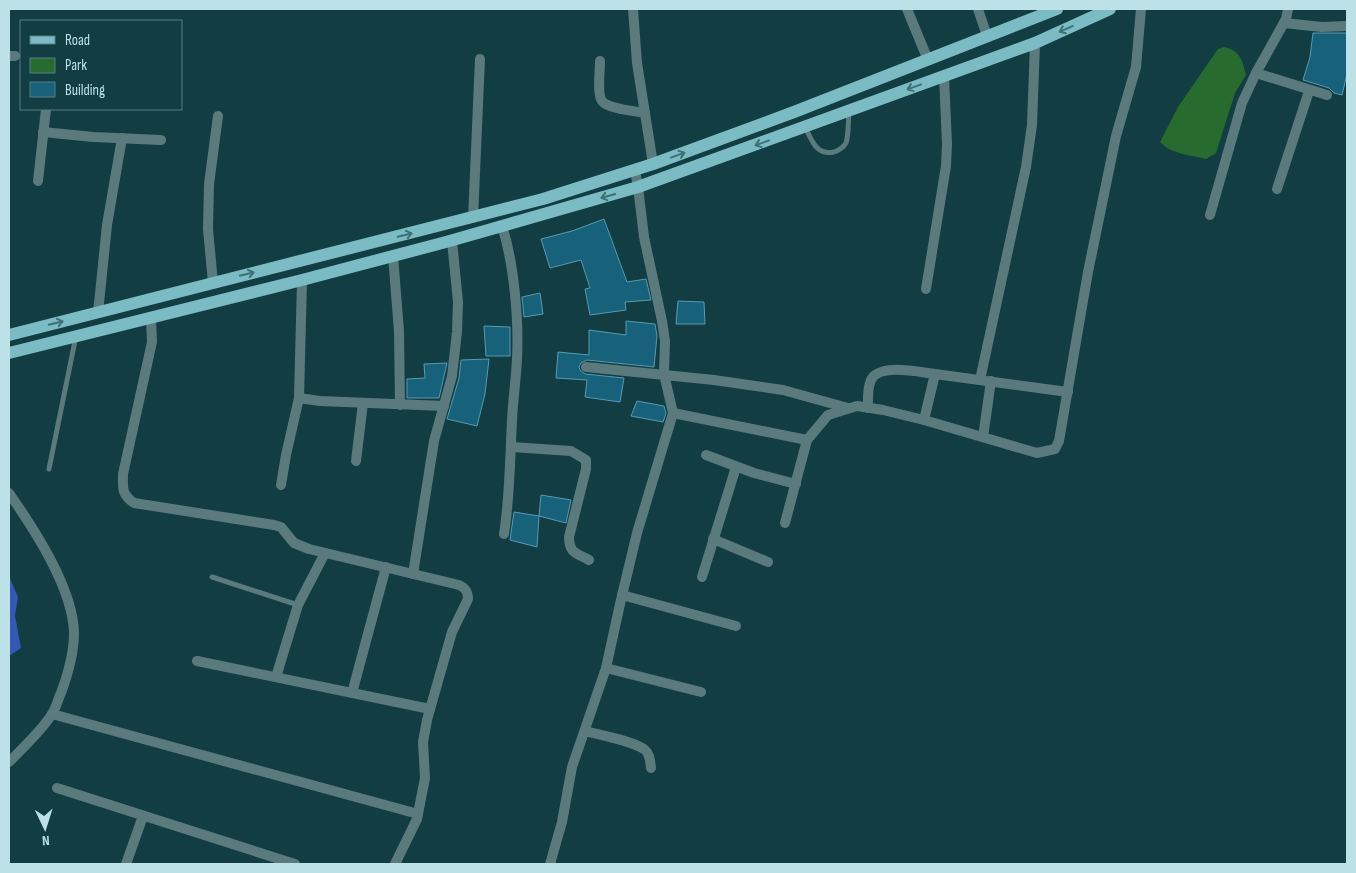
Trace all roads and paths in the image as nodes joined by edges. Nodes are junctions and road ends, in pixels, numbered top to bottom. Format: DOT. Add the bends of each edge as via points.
graph roads {
  1 [pos="633,9"];
  2 [pos="907,9"];
  3 [pos="978,9"];
  4 [pos="1057,9"];
  5 [pos="1110,9"];
  6 [pos="1141,9"];
  7 [pos="1288,9"];
  8 [pos="1284,23"];
  9 [pos="1347,26"];
  10 [pos="987,36"];
  11 [pos="1035,42"];
  12 [pos="480,59"];
  13 [pos="928,60"];
  14 [pos="600,61"];
  15 [pos="1256,73"];
  16 [pos="944,76"];
  17 [pos="1309,91"];
  18 [pos="1327,95"];
  19 [pos="46,110"];
  20 [pos="849,111"];
  21 [pos="645,113"];
  22 [pos="218,116"];
  23 [pos="805,127"];
  24 [pos="43,132"];
  25 [pos="122,138"];
  26 [pos="161,140"];
  27 [pos="653,164"];
  28 [pos="634,170"];
  29 [pos="38,182"];
  30 [pos="638,187"];
  31 [pos="1277,189"];
  32 [pos="1210,216"];
  33 [pos="473,218"];
  34 [pos="502,226"];
  35 [pos="452,241"];
  36 [pos="393,256"];
  37 [pos="302,280"];
  38 [pos="213,283"];
  39 [pos="926,289"];
  40 [pos="98,313"];
  41 [pos="151,318"];
  42 [pos="9,335"];
  43 [pos="76,336"];
  44 [pos="9,353"];
  45 [pos="586,367"];
  46 [pos="664,374"];
  47 [pos="934,374"];
  48 [pos="980,380"];
  49 [pos="992,381"];
  50 [pos="1068,392"];
  51 [pos="299,398"];
  52 [pos="363,403"];
  53 [pos="400,405"];
  54 [pos="444,406"];
  55 [pos="849,408"];
  56 [pos="868,408"];
  57 [pos="673,413"];
  58 [pos="924,420"];
  59 [pos="983,438"];
  60 [pos="808,440"];
  61 [pos="512,447"];
  62 [pos="706,455"];
  63 [pos="356,461"];
  64 [pos="736,466"];
  65 [pos="49,469"];
  66 [pos="281,484"];
  67 [pos="796,484"];
  68 [pos="9,493"];
  69 [pos="785,523"];
  70 [pos="504,534"];
  71 [pos="713,540"];
  72 [pos="325,553"];
  73 [pos="589,560"];
  74 [pos="768,562"];
  75 [pos="386,568"];
  76 [pos="413,574"];
  77 [pos="212,577"];
  78 [pos="702,577"];
  79 [pos="622,595"];
  80 [pos="298,604"];
  81 [pos="736,626"];
  82 [pos="197,661"];
  83 [pos="606,668"];
  84 [pos="276,677"];
  85 [pos="701,692"];
  86 [pos="352,693"];
  87 [pos="430,709"];
  88 [pos="52,714"];
  89 [pos="585,731"];
  90 [pos="9,762"];
  91 [pos="650,768"];
  92 [pos="57,788"];
  93 [pos="418,814"];
  94 [pos="143,816"];
  95 [pos="126,864"];
  96 [pos="295,864"];
  97 [pos="395,864"];
  98 [pos="550,864"];
  1 -- 21 [label="street"];
  2 -- 13 [label="street"];
  3 -- 10 [label="street"];
  4 -- 10 [label="main road"];
  5 -- 11 [label="main road, one-way"];
  6 -- 50 [label="street" via="1136,67 1116,136"];
  7 -- 8 [label="street"];
  8 -- 9 [label="street"];
  8 -- 15 [label="street"];
  10 -- 13 [label="main road"];
  11 -- 16 [label="main road"];
  11 -- 48 [label="street" via="1032,125 1026,167"];
  12 -- 33 [label="street"];
  27 -- 13 [label="main road, one-way"];
  14 -- 21 [label="street" via="602,101 609,106"];
  15 -- 17 [label="street"];
  15 -- 32 [label="street" via="1242,103"];
  16 -- 20 [label="main road, one-way"];
  16 -- 39 [label="street" via="946,166"];
  17 -- 18 [label="street"];
  17 -- 31 [label="street"];
  19 -- 24 [label="street"];
  20 -- 23 [label="main road"];
  20 -- 23 [label="lane" via="847,137 840,150 831,153 817,150"];
  21 -- 27 [label="street"];
  22 -- 38 [label="street" via="209,184 208,229"];
  23 -- 30 [label="main road, one-way"];
  24 -- 25 [label="street"];
  24 -- 29 [label="street"];
  25 -- 26 [label="street"];
  25 -- 40 [label="street" via="107,225"];
  27 -- 28 [label="main road"];
  28 -- 30 [label="street"];
  28 -- 33 [label="main road"];
  30 -- 34 [label="main road, one-way"];
  30 -- 46 [label="street" via="644,237 665,341"];
  38 -- 33 [label="main road, one-way"];
  34 -- 35 [label="main road"];
  34 -- 61 [label="street" via="517,325"];
  35 -- 36 [label="main road"];
  35 -- 54 [label="street" via="458,302 457,332 452,376"];
  36 -- 37 [label="main road"];
  36 -- 53 [label="street"];
  37 -- 41 [label="main road"];
  37 -- 51 [label="street"];
  38 -- 40 [label="main road"];
  42 -- 40 [label="main road, one-way"];
  41 -- 43 [label="main road"];
  41 -- 72 [label="street" via="152,342 124,474 123,491 127,498 134,502 274,525 281,527 294,542"];
  43 -- 44 [label="main road"];
  43 -- 65 [label="lane"];
  45 -- 46 [label="street"];
  46 -- 55 [label="street" via="783,390"];
  46 -- 57 [label="street"];
  47 -- 48 [label="street"];
  47 -- 56 [label="street" via="878,372 869,387"];
  47 -- 58 [label="street"];
  48 -- 49 [label="street"];
  49 -- 50 [label="street"];
  49 -- 59 [label="street"];
  50 -- 59 [label="street" via="1055,448 1037,453"];
  51 -- 52 [label="street"];
  51 -- 66 [label="street"];
  52 -- 53 [label="street"];
  52 -- 63 [label="street"];
  53 -- 54 [label="street"];
  54 -- 76 [label="street" via="434,440"];
  55 -- 56 [label="street"];
  55 -- 60 [label="street" via="828,415"];
  56 -- 58 [label="street"];
  57 -- 60 [label="street"];
  57 -- 79 [label="street"];
  58 -- 59 [label="street"];
  60 -- 67 [label="street"];
  61 -- 70 [label="street"];
  61 -- 73 [label="street" via="572,451 586,460 569,547"];
  62 -- 64 [label="street"];
  64 -- 67 [label="street"];
  64 -- 71 [label="street"];
  67 -- 69 [label="street"];
  68 -- 88 [label="street" via="52,563 68,598 74,633 72,656"];
  71 -- 74 [label="street"];
  71 -- 78 [label="street"];
  72 -- 75 [label="street"];
  72 -- 80 [label="street"];
  75 -- 76 [label="street"];
  75 -- 86 [label="street"];
  76 -- 87 [label="street" via="459,585 468,593 452,632"];
  77 -- 80 [label="lane"];
  79 -- 81 [label="street"];
  79 -- 83 [label="street"];
  80 -- 84 [label="street"];
  82 -- 84 [label="street"];
  83 -- 85 [label="street"];
  83 -- 89 [label="street"];
  84 -- 86 [label="street"];
  86 -- 87 [label="street"];
  87 -- 93 [label="street" via="423,742 425,778"];
  88 -- 90 [label="street"];
  88 -- 93 [label="street"];
  89 -- 91 [label="street" via="645,750"];
  89 -- 98 [label="street" via="572,767"];
  92 -- 94 [label="street"];
  93 -- 97 [label="street"];
  94 -- 95 [label="street"];
  94 -- 96 [label="street"];
}
